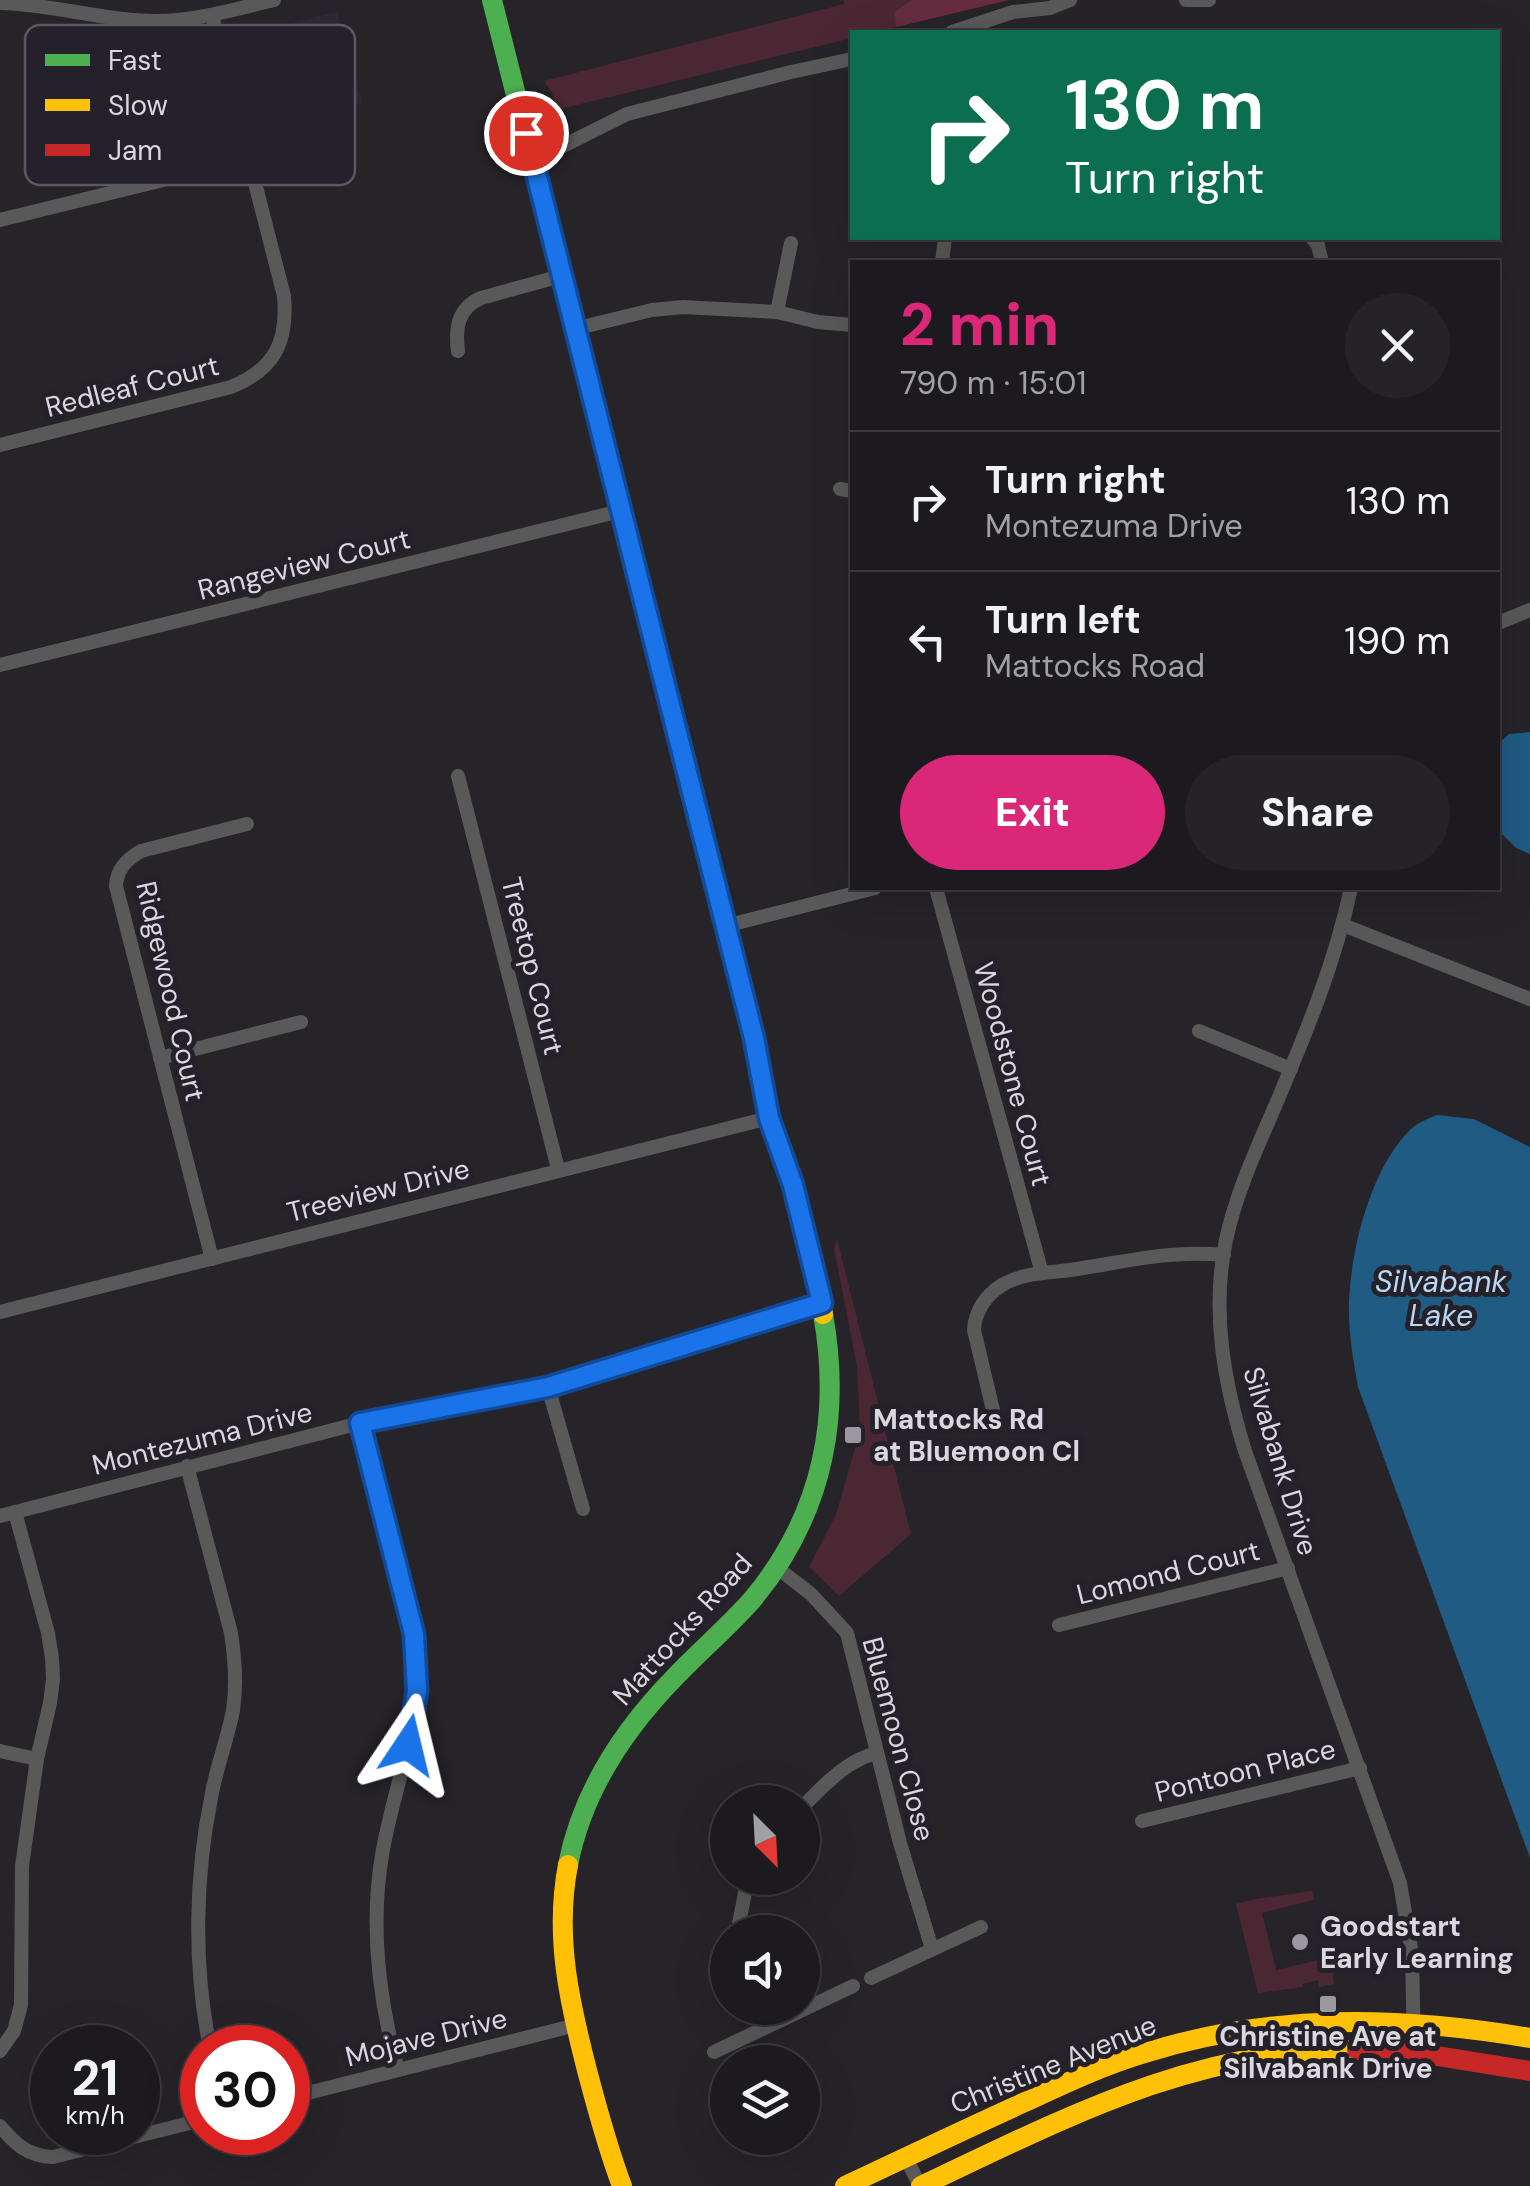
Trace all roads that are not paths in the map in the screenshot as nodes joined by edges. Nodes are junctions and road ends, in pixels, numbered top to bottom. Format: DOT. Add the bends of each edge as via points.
graph roads {
  1 [pos="274,0"];
  2 [pos="492,0"];
  3 [pos="1070,0"];
  4 [pos="1186,0"];
  5 [pos="1209,0"];
  6 [pos="0,3"];
  7 [pos="212,14"];
  8 [pos="215,25"];
  9 [pos="958,30"];
  10 [pos="850,59"];
  11 [pos="532,156"];
  12 [pos="143,185"];
  13 [pos="256,185"];
  14 [pos="0,220"];
  15 [pos="791,243"];
  16 [pos="561,276"];
  17 [pos="777,312"];
  18 [pos="850,325"];
  19 [pos="574,329"];
  20 [pos="458,351"];
  21 [pos="0,446"];
  22 [pos="620,511"];
  23 [pos="1530,610"];
  24 [pos="1500,622"];
  25 [pos="0,665"];
  26 [pos="458,776"];
  27 [pos="247,824"];
  28 [pos="867,890"];
  29 [pos="937,890"];
  30 [pos="1351,890"];
  31 [pos="1343,925"];
  32 [pos="725,926"];
  33 [pos="1530,999"];
  34 [pos="301,1022"];
  35 [pos="1199,1031"];
  36 [pos="160,1058"];
  37 [pos="1290,1069"];
  38 [pos="769,1118"];
  39 [pos="558,1169"];
  40 [pos="1224,1255"];
  41 [pos="212,1258"];
  42 [pos="1042,1274"];
  43 [pos="822,1303"];
  44 [pos="0,1312"];
  45 [pos="548,1387"];
  46 [pos="993,1410"];
  47 [pos="360,1423"];
  48 [pos="187,1466"];
  49 [pos="583,1509"];
  50 [pos="8,1514"];
  51 [pos="776,1568"];
  52 [pos="1288,1568"];
  53 [pos="1059,1624"];
  54 [pos="0,1751"];
  55 [pos="876,1753"];
  56 [pos="37,1759"];
  57 [pos="1360,1768"];
  58 [pos="820,1790"];
  59 [pos="1142,1821"];
  60 [pos="980,1927"];
  61 [pos="932,1950"];
  62 [pos="871,1978"];
  63 [pos="853,1986"];
  64 [pos="820,2001"];
  65 [pos="1414,2021"];
  66 [pos="205,2025"];
  67 [pos="576,2025"];
  68 [pos="768,2025"];
  69 [pos="1530,2038"];
  70 [pos="728,2045"];
  71 [pos="0,2051"];
  72 [pos="1414,2052"];
  73 [pos="398,2070"];
  74 [pos="1530,2071"];
  75 [pos="1073,2080"];
  76 [pos="310,2092"];
  77 [pos="1086,2109"];
  78 [pos="180,2125"];
  79 [pos="0,2126"];
  80 [pos="906,2158"];
  81 [pos="622,2186"];
  82 [pos="846,2186"];
  83 [pos="921,2186"];
  1 -- 7 [label="street"];
  2 -- 11 [label="street, Mattocks Road"];
  3 -- 9 [label="street"];
  4 -- 5 [label="street"];
  6 -- 7 [label="street" via="120,19"];
  7 -- 8 [label="street, Redleaf Court"];
  10 -- 11 [label="street" via="628,114"];
  11 -- 16 [label="street, Mattocks Road"];
  12 -- 14 [label="street"];
  13 -- 21 [label="street, Redleaf Court" via="284,296 284,332 271,360 230,387"];
  15 -- 17 [label="street"];
  16 -- 19 [label="street, Mattocks Road"];
  16 -- 20 [label="street" via="469,304 457,327"];
  17 -- 18 [label="street"];
  17 -- 19 [label="street" via="668,308"];
  19 -- 22 [label="street, Mattocks Road"];
  22 -- 25 [label="street, Rangeview Court"];
  22 -- 32 [label="street, Mattocks Road"];
  23 -- 24 [label="street"];
  26 -- 39 [label="street, Treetop Court"];
  27 -- 36 [label="street, Ridgewood Court" via="141,852 116,878"];
  28 -- 32 [label="street"];
  29 -- 42 [label="street, Woodstone Court"];
  30 -- 31 [label="street, Silvabank Drive"];
  31 -- 33 [label="street"];
  31 -- 37 [label="street, Silvabank Drive"];
  32 -- 38 [label="street, Mattocks Road"];
  34 -- 36 [label="street"];
  35 -- 37 [label="street"];
  36 -- 41 [label="street, Ridgewood Court"];
  37 -- 40 [label="street, Silvabank Drive" via="1239,1195"];
  38 -- 39 [label="street, Treeview Drive"];
  38 -- 43 [label="street, Mattocks Road"];
  39 -- 41 [label="street, Treeview Drive"];
  40 -- 42 [label="street" via="1164,1254"];
  40 -- 52 [label="street, Silvabank Drive" via="1220,1334 1226,1380"];
  41 -- 44 [label="street, Treeview Drive"];
  42 -- 46 [label="street" via="998,1287 975,1320"];
  43 -- 45 [label="street, Montezuma Drive"];
  43 -- 51 [label="street, Mattocks Road" via="832,1389 825,1453 805,1514"];
  45 -- 47 [label="street, Montezuma Drive"];
  45 -- 49 [label="street"];
  47 -- 48 [label="street, Montezuma Drive"];
  47 -- 73 [label="street" via="417,1662 413,1720 378,1888 378,1955"];
  48 -- 50 [label="street, Montezuma Drive"];
  48 -- 66 [label="street" via="236,1661 202,1862"];
  50 -- 56 [label="street" via="52,1658"];
  51 -- 55 [label="street, Bluemoon Close" via="847,1634"];
  51 -- 67 [label="street, Mattocks Road" via="635,1719 585,1807 567,1868 562,1932"];
  52 -- 53 [label="street, Lomond Court"];
  52 -- 57 [label="street, Silvabank Drive"];
  54 -- 56 [label="street"];
  55 -- 58 [label="street" via="845,1766"];
  55 -- 61 [label="street, Bluemoon Close"];
  56 -- 71 [label="street" via="22,1866 21,2005"];
  57 -- 59 [label="street, Pontoon Place"];
  57 -- 65 [label="street, Silvabank Drive" via="1400,1883 1410,1932"];
  60 -- 61 [label="street"];
  61 -- 62 [label="street"];
  63 -- 64 [label="street"];
  65 -- 69 [label="street, Christine Avenue"];
  65 -- 72 [label="street, Silvabank Drive"];
  65 -- 75 [label="street, Christine Avenue" via="1294,2021 1234,2030 1157,2048"];
  67 -- 73 [label="street, Mojave Drive"];
  67 -- 81 [label="street, Mattocks Road"];
  68 -- 70 [label="street"];
  72 -- 74 [label="street, Christine Avenue"];
  72 -- 77 [label="street, Christine Avenue" via="1247,2060"];
  73 -- 76 [label="street, Mojave Drive"];
  75 -- 77 [label="street"];
  75 -- 80 [label="street, Christine Avenue"];
  77 -- 83 [label="street, Christine Avenue"];
  78 -- 79 [label="street" via="53,2157 27,2152"];
  80 -- 82 [label="street, Christine Avenue"];
  80 -- 83 [label="street"];
}
